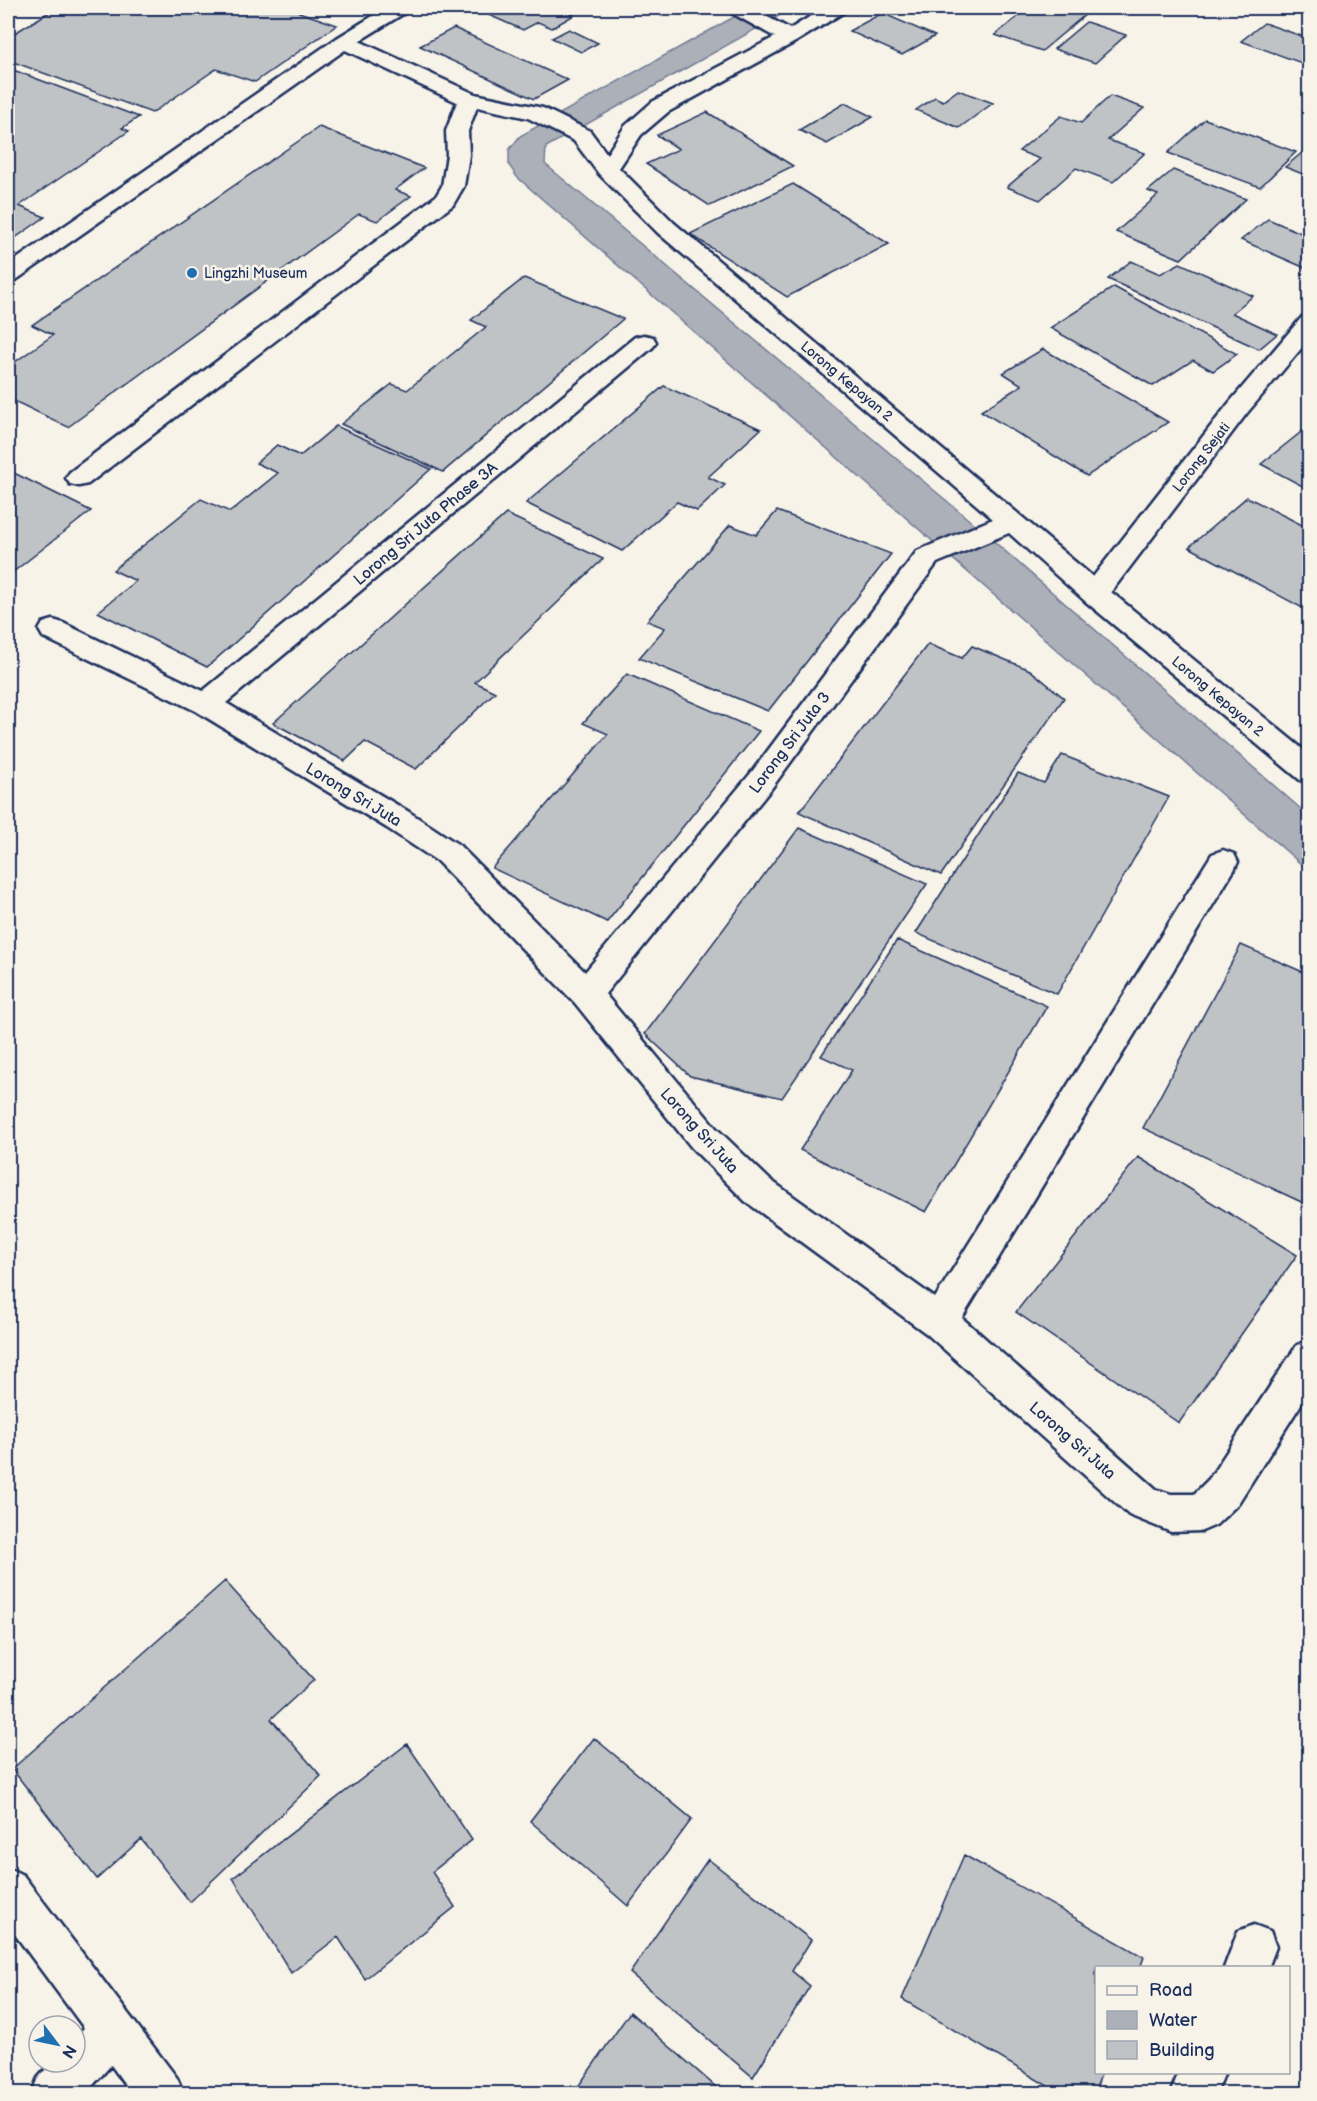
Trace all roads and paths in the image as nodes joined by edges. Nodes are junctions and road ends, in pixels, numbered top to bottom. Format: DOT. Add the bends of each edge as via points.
graph roads {
  1 [pos="737,8"];
  2 [pos="837,8"];
  3 [pos="387,10"];
  4 [pos="790,37"];
  5 [pos="344,42"];
  6 [pos="469,99"];
  7 [pos="607,169"];
  8 [pos="8,275"];
  9 [pos="1310,322"];
  10 [pos="644,342"];
  11 [pos="79,478"];
  12 [pos="1001,525"];
  13 [pos="1095,594"];
  14 [pos="53,630"];
  15 [pos="206,704"];
  16 [pos="1310,772"];
  17 [pos="1223,862"];
  18 [pos="586,994"];
  19 [pos="940,1322"];
  20 [pos="1310,1358"];
  21 [pos="8,1890"];
  22 [pos="112,2030"];
  23 [pos="1202,2074"];
  24 [pos="54,2094"];
  25 [pos="161,2094"];
  26 [pos="1193,2094"];
  1 -- 4 [label="street"];
  2 -- 4 [label="street"];
  3 -- 5 [label="street"];
  4 -- 7 [label="street" via="660,107 633,131"];
  5 -- 6 [label="street"];
  5 -- 8 [label="street"];
  6 -- 7 [label="street, Lorong Kepayan 2" via="535,113 582,136"];
  6 -- 11 [label="street" via="457,131 453,186 445,200"];
  7 -- 12 [label="street, Lorong Kepayan 2" via="666,228"];
  9 -- 13 [label="street, Lorong Sejati"];
  10 -- 15 [label="street, Lorong Sri Juta Phase 3A"];
  12 -- 13 [label="street, Lorong Kepayan 2"];
  12 -- 18 [label="street, Lorong Sri Juta 3" via="927,557 761,781"];
  13 -- 16 [label="street, Lorong Kepayan 2"];
  14 -- 15 [label="street, Lorong Sri Juta"];
  15 -- 18 [label="street, Lorong Sri Juta" via="448,853"];
  17 -- 19 [label="street"];
  18 -- 19 [label="street, Lorong Sri Juta" via="732,1168"];
  19 -- 20 [label="street, Lorong Sri Juta" via="1143,1502 1171,1513 1202,1512 1223,1492"];
  21 -- 22 [label="street"];
  22 -- 24 [label="street"];
  22 -- 25 [label="street"];
  23 -- 26 [label="street"];
}
